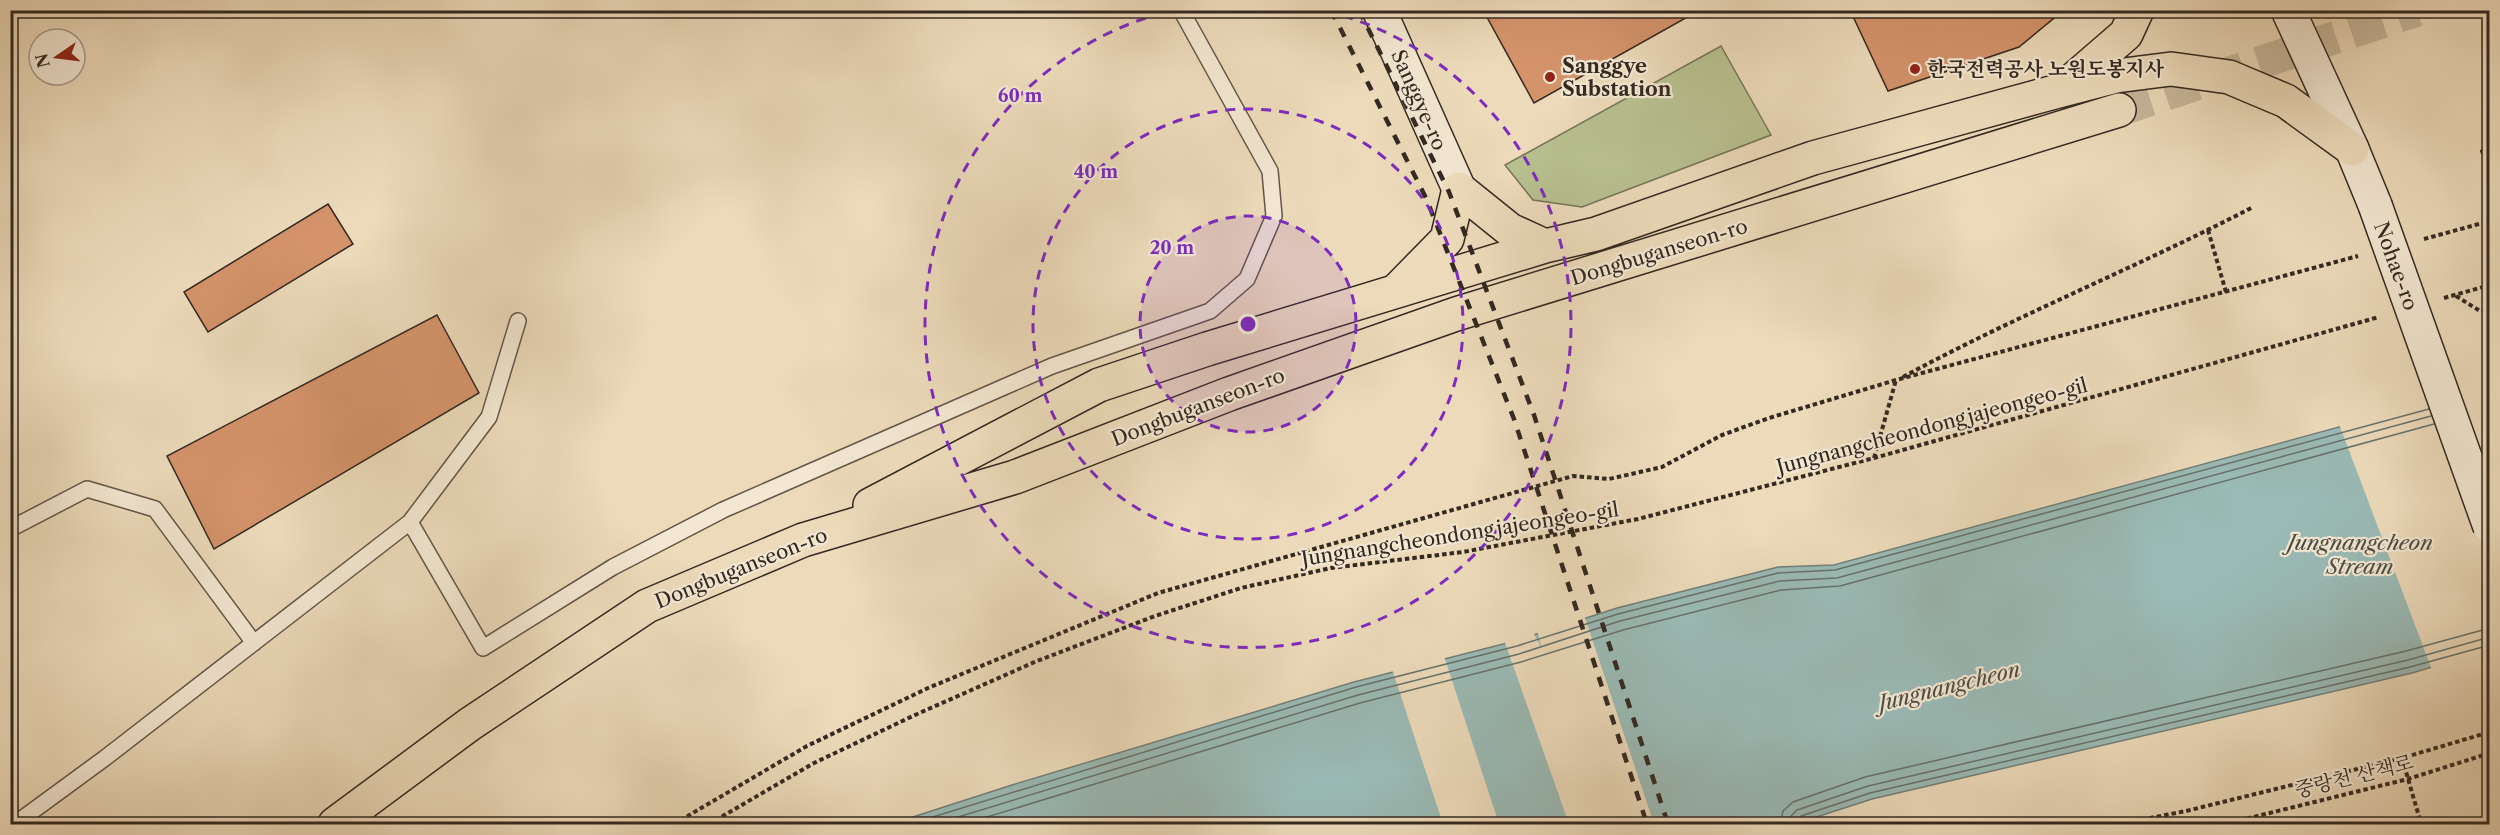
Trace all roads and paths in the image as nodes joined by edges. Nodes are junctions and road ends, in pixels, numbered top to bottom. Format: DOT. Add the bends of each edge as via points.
graph roads {
  1 [pos="1181,10"];
  2 [pos="1379,10"];
  3 [pos="2137,10"];
  4 [pos="2288,10"];
  5 [pos="2062,90"];
  6 [pos="2120,110"];
  7 [pos="2490,148"];
  8 [pos="2352,149"];
  9 [pos="2490,169"];
  10 [pos="1459,189"];
  11 [pos="2253,207"];
  12 [pos="2490,221"];
  13 [pos="2208,230"];
  14 [pos="2421,240"];
  15 [pos="1545,246"];
  16 [pos="2363,255"];
  17 [pos="2490,285"];
  18 [pos="1395,292"];
  19 [pos="2226,292"];
  20 [pos="2455,295"];
  21 [pos="2433,302"];
  22 [pos="2490,309"];
  23 [pos="2390,314"];
  24 [pos="518,321"];
  25 [pos="1896,380"];
  26 [pos="1874,458"];
  27 [pos="410,522"];
  28 [pos="2490,527"];
  29 [pos="10,529"];
  30 [pos="803,540"];
  31 [pos="254,643"];
  32 [pos="2490,732"];
  33 [pos="2490,753"];
  34 [pos="2402,758"];
  35 [pos="2408,778"];
  36 [pos="2420,820"];
  37 [pos="15,825"];
  38 [pos="335,825"];
  39 [pos="674,825"];
  40 [pos="709,825"];
  41 [pos="2120,825"];
  42 [pos="2225,825"];
  1 -- 27 [label="lane" via="1270,171 1274,216 1247,279 1210,311 1052,366 723,510 613,567 483,648"];
  2 -- 10 [label="main road, Sanggye-ro"];
  3 -- 5 [label="highway" via="2126,34"];
  4 -- 8 [label="main road, Nohae-ro"];
  5 -- 8 [label="highway" via="2116,76 2171,69 2229,77 2286,101"];
  5 -- 15 [label="highway" via="1813,158 1596,234"];
  6 -- 30 [label="highway, Dongbuganseon-ro" via="1456,314 1229,393 1015,477"];
  7 -- 9 [label="path" via="2482,151"];
  8 -- 28 [label="main road, Nohae-ro, bridge"];
  10 -- 15 [label="highway" via="1509,230"];
  10 -- 18 [label="highway" via="1447,239"];
  11 -- 13 [label="path"];
  12 -- 14 [label="path"];
  13 -- 19 [label="path"];
  13 -- 25 [label="path"];
  15 -- 18 [label="highway"];
  16 -- 19 [label="path"];
  17 -- 20 [label="path"];
  18 -- 30 [label="highway" via="1100,385"];
  19 -- 25 [label="path"];
  20 -- 21 [label="path"];
  20 -- 22 [label="path" via="2480,311"];
  23 -- 26 [label="path, Jungnangcheondongjajeongeo-gil"];
  24 -- 27 [label="lane" via="489,417"];
  25 -- 26 [label="path"];
  25 -- 39 [label="path" via="1722,435 1662,466 1609,479 1573,476 1158,593 928,688 807,746"];
  26 -- 40 [label="path, Jungnangcheondongjajeongeo-gil" via="1638,519 1474,550 1331,568 1230,592 1037,661 915,714 814,763"];
  27 -- 31 [label="lane"];
  29 -- 31 [label="lane" via="87,489 155,509"];
  30 -- 38 [label="highway, Dongbuganseon-ro" via="647,606 470,724"];
  31 -- 37 [label="lane"];
  32 -- 34 [label="path"];
  33 -- 35 [label="path, 중랑천 산책로"];
  34 -- 35 [label="path"];
  34 -- 41 [label="path"];
  35 -- 36 [label="path"];
  35 -- 42 [label="path, 중랑천 산책로"];
}
